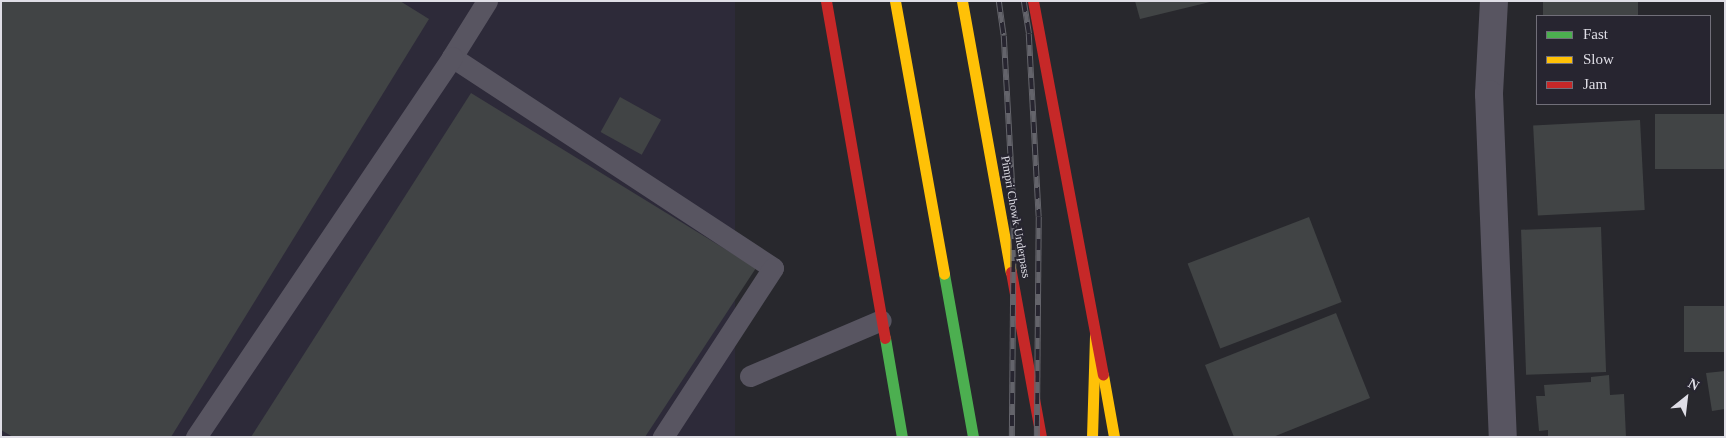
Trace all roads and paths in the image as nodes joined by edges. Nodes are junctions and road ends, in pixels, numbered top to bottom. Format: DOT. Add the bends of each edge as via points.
graph roads {
  1 [pos="487,1"];
  2 [pos="826,1"];
  3 [pos="895,1"];
  4 [pos="962,1"];
  5 [pos="1034,1"];
  6 [pos="1494,1"];
  7 [pos="452,58"];
  8 [pos="882,320"];
  9 [pos="1095,336"];
  10 [pos="750,376"];
  11 [pos="196,437"];
  12 [pos="663,437"];
  13 [pos="902,437"];
  14 [pos="973,437"];
  15 [pos="1041,437"];
  16 [pos="1092,437"];
  17 [pos="1114,437"];
  18 [pos="1503,437"];
  1 -- 7 [label="lane"];
  2 -- 8 [label="main road"];
  3 -- 14 [label="main road"];
  4 -- 15 [label="main road, Pimpri Chowk Underpass"];
  5 -- 9 [label="main road"];
  6 -- 18 [label="street" via="1489,94"];
  7 -- 11 [label="lane"];
  7 -- 12 [label="lane" via="773,268"];
  8 -- 10 [label="lane"];
  8 -- 13 [label="main road"];
  9 -- 16 [label="main road"];
  9 -- 17 [label="main road"];
}
